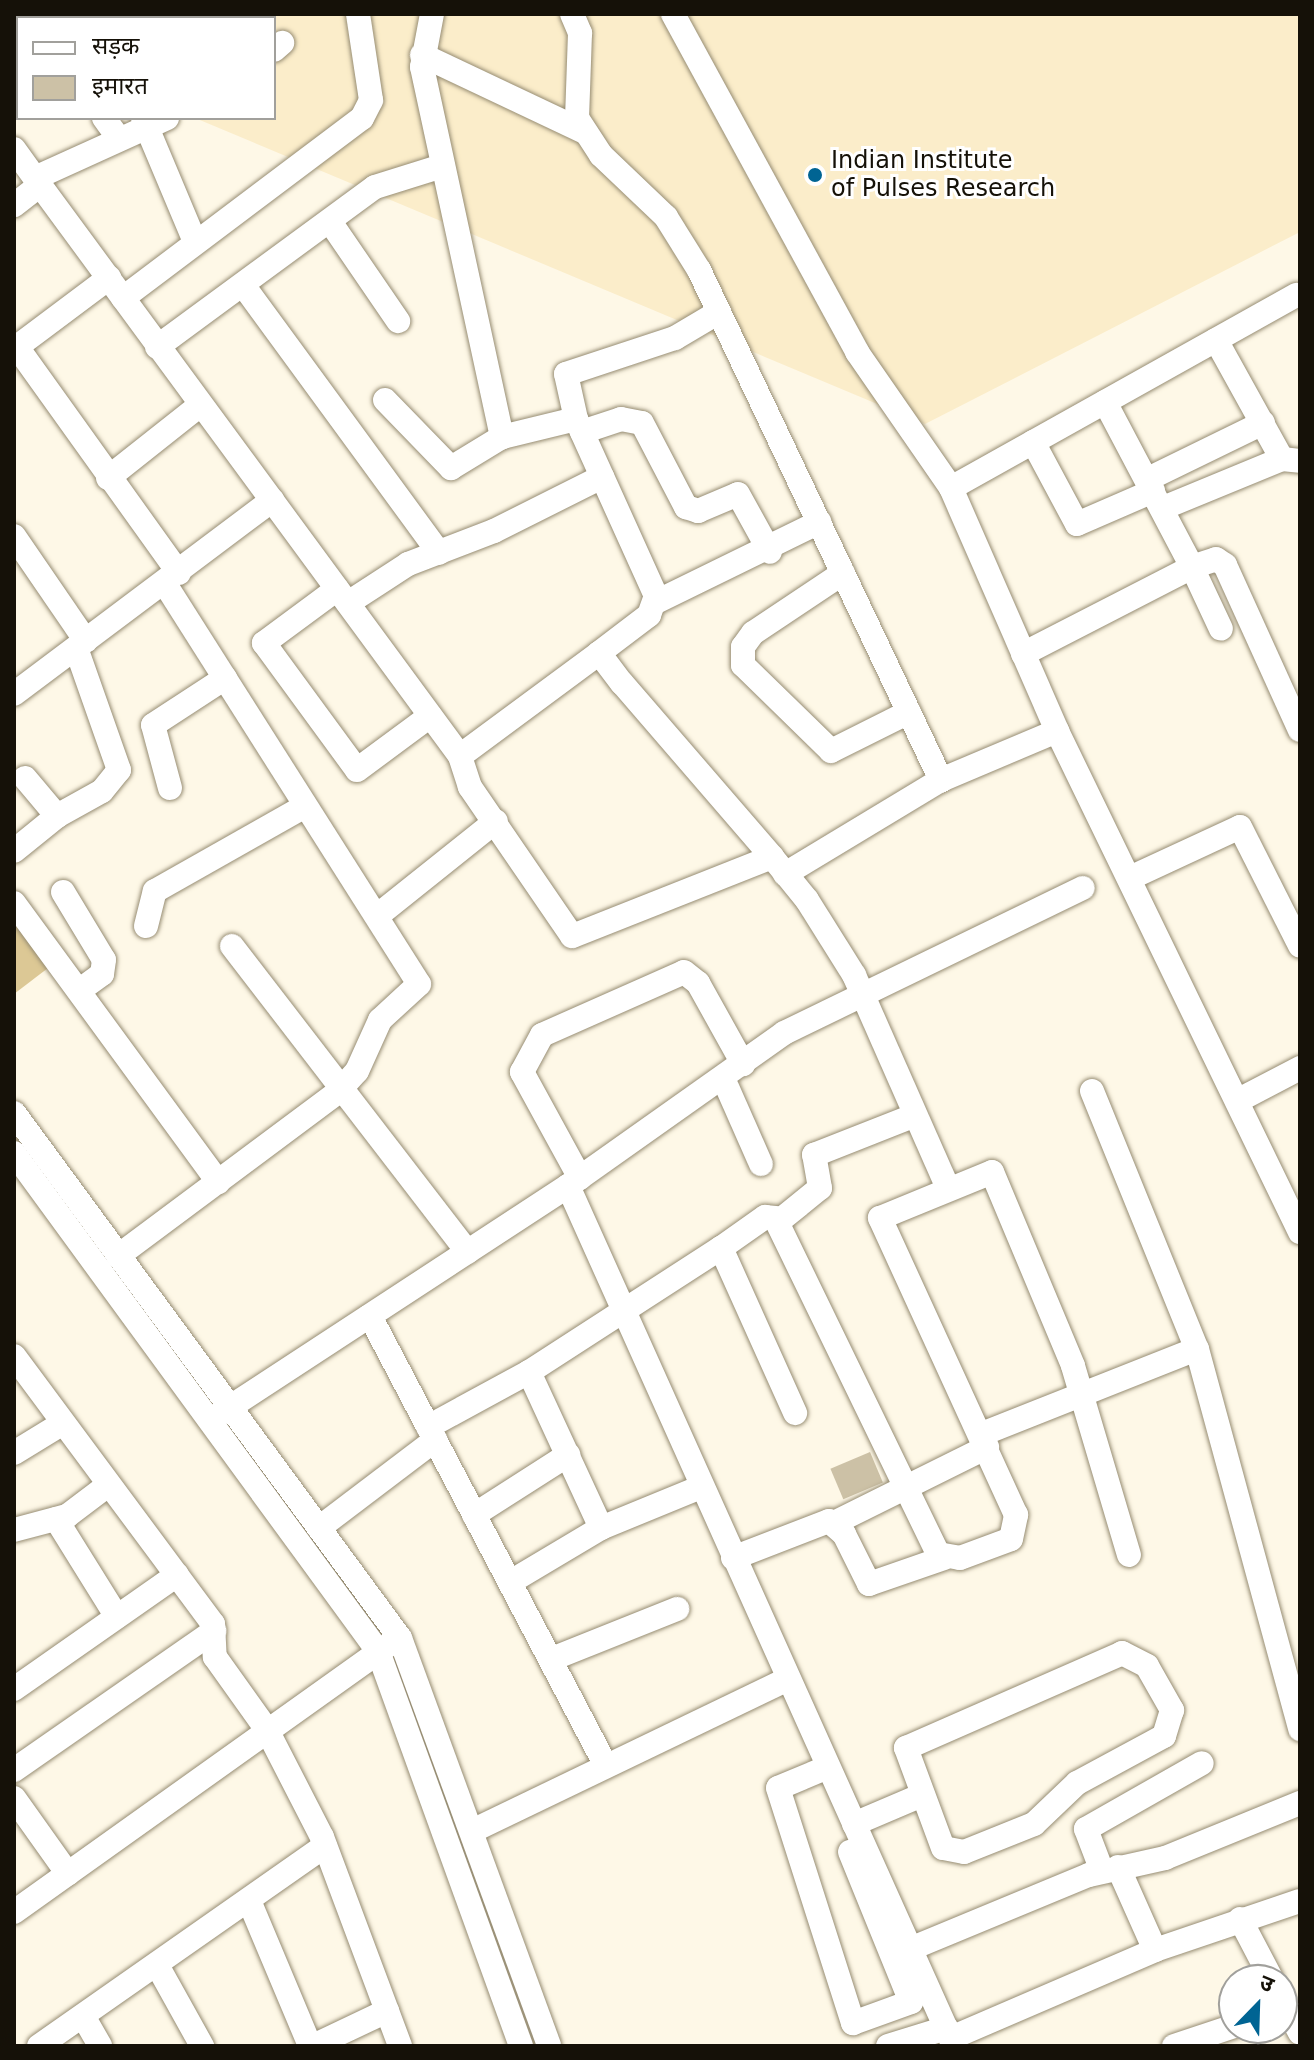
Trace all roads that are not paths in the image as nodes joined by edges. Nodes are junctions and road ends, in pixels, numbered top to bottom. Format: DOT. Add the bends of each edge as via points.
graph roads {
  1 [pos="358,14"];
  2 [pos="432,14"];
  3 [pos="572,14"];
  4 [pos="673,14"];
  5 [pos="422,55"];
  6 [pos="105,120"];
  7 [pos="152,122"];
  8 [pos="585,132"];
  9 [pos="119,139"];
  10 [pos="14,149"];
  11 [pos="439,167"];
  12 [pos="37,182"];
  13 [pos="14,205"];
  14 [pos="331,223"];
  15 [pos="195,242"];
  16 [pos="109,278"];
  17 [pos="243,285"];
  18 [pos="1299,297"];
  19 [pos="123,298"];
  20 [pos="719,312"];
  21 [pos="398,321"];
  22 [pos="1216,340"];
  23 [pos="157,347"];
  24 [pos="16,348"];
  25 [pos="385,400"];
  26 [pos="1105,402"];
  27 [pos="200,405"];
  28 [pos="1263,423"];
  29 [pos="579,426"];
  30 [pos="502,437"];
  31 [pos="1033,442"];
  32 [pos="1291,460"];
  33 [pos="602,477"];
  34 [pos="108,478"];
  35 [pos="951,488"];
  36 [pos="1155,493"];
  37 [pos="272,500"];
  38 [pos="819,522"];
  39 [pos="14,536"];
  40 [pos="770,552"];
  41 [pos="439,553"];
  42 [pos="1192,567"];
  43 [pos="843,573"];
  44 [pos="172,578"];
  45 [pos="343,596"];
  46 [pos="656,602"];
  47 [pos="1221,629"];
  48 [pos="81,645"];
  49 [pos="599,653"];
  50 [pos="1023,654"];
  51 [pos="225,678"];
  52 [pos="14,694"];
  53 [pos="909,712"];
  54 [pos="430,716"];
  55 [pos="1300,730"];
  56 [pos="1057,731"];
  57 [pos="460,756"];
  58 [pos="25,778"];
  59 [pos="941,780"];
  60 [pos="170,788"];
  61 [pos="305,806"];
  62 [pos="57,816"];
  63 [pos="496,821"];
  64 [pos="14,851"];
  65 [pos="778,866"];
  66 [pos="1130,878"];
  67 [pos="1083,888"];
  68 [pos="63,892"];
  69 [pos="14,903"];
  70 [pos="377,916"];
  71 [pos="146,926"];
  72 [pos="232,946"];
  73 [pos="1300,946"];
  74 [pos="83,988"];
  75 [pos="857,992"];
  76 [pos="1300,1068"];
  77 [pos="733,1071"];
  78 [pos="1092,1091"];
  79 [pos="338,1092"];
  80 [pos="1237,1101"];
  81 [pos="14,1113"];
  82 [pos="913,1116"];
  83 [pos="14,1153"];
  84 [pos="761,1164"];
  85 [pos="218,1182"];
  86 [pos="574,1182"];
  87 [pos="947,1186"];
  88 [pos="1295,1200"];
  89 [pos="778,1222"];
  90 [pos="1300,1232"];
  91 [pos="721,1248"];
  92 [pos="468,1252"];
  93 [pos="118,1256"];
  94 [pos="370,1316"];
  95 [pos="624,1317"];
  96 [pos="1197,1349"];
  97 [pos="14,1357"];
  98 [pos="529,1372"];
  99 [pos="1082,1395"];
  100 [pos="795,1413"];
  101 [pos="219,1414"];
  102 [pos="63,1423"];
  103 [pos="431,1433"];
  104 [pos="985,1441"];
  105 [pos="14,1453"];
  106 [pos="568,1455"];
  107 [pos="108,1485"];
  108 [pos="701,1487"];
  109 [pos="903,1487"];
  110 [pos="474,1515"];
  111 [pos="56,1519"];
  112 [pos="834,1523"];
  113 [pos="319,1528"];
  114 [pos="601,1528"];
  115 [pos="14,1530"];
  116 [pos="1129,1555"];
  117 [pos="733,1558"];
  118 [pos="944,1558"];
  119 [pos="177,1575"];
  120 [pos="512,1581"];
  121 [pos="677,1609"];
  122 [pos="117,1617"];
  123 [pos="214,1631"];
  124 [pos="389,1644"];
  125 [pos="552,1659"];
  126 [pos="788,1679"];
  127 [pos="14,1689"];
  128 [pos="1300,1729"];
  129 [pos="267,1730"];
  130 [pos="1202,1763"];
  131 [pos="605,1764"];
  132 [pos="822,1769"];
  133 [pos="14,1770"];
  134 [pos="922,1795"];
  135 [pos="14,1798"];
  136 [pos="1300,1803"];
  137 [pos="854,1824"];
  138 [pos="472,1831"];
  139 [pos="325,1846"];
  140 [pos="1110,1869"];
  141 [pos="68,1874"];
  142 [pos="871,1880"];
  143 [pos="1300,1901"];
  144 [pos="250,1903"];
  145 [pos="14,1912"];
  146 [pos="1240,1919"];
  147 [pos="910,1949"];
  148 [pos="1155,1950"];
  149 [pos="1264,1964"];
  150 [pos="157,1965"];
  151 [pos="387,2011"];
  152 [pos="83,2016"];
  153 [pos="1218,2031"];
  154 [pos="950,2037"];
  155 [pos="39,2046"];
  156 [pos="100,2046"];
  157 [pos="202,2046"];
  158 [pos="312,2046"];
  159 [pos="400,2046"];
  160 [pos="521,2046"];
  161 [pos="549,2046"];
  162 [pos="888,2046"];
  163 [pos="1174,2046"];
  1 -- 15 [label="street" via="371,95 367,112"];
  2 -- 5 [label="street"];
  3 -- 8 [label="street" via="580,33 577,118"];
  4 -- 35 [label="street" via="857,352"];
  5 -- 8 [label="street"];
  5 -- 11 [label="street"];
  6 -- 9 [label="street"];
  7 -- 9 [label="street"];
  7 -- 15 [label="street"];
  8 -- 20 [label="street" via="666,217"];
  9 -- 12 [label="street"];
  10 -- 12 [label="street"];
  11 -- 14 [label="street" via="387,181"];
  11 -- 30 [label="street"];
  12 -- 13 [label="street"];
  12 -- 16 [label="street"];
  14 -- 17 [label="street"];
  14 -- 21 [label="street"];
  15 -- 19 [label="street"];
  16 -- 19 [label="street"];
  16 -- 24 [label="street"];
  17 -- 23 [label="street"];
  17 -- 41 [label="street"];
  18 -- 22 [label="street"];
  19 -- 23 [label="street"];
  20 -- 29 [label="street" via="675,338 569,369"];
  20 -- 38 [label="street"];
  22 -- 26 [label="street"];
  22 -- 28 [label="street"];
  23 -- 27 [label="street"];
  24 -- 34 [label="street"];
  25 -- 30 [label="street" via="444,466 456,467"];
  26 -- 31 [label="street"];
  26 -- 36 [label="street"];
  27 -- 34 [label="street"];
  27 -- 37 [label="street"];
  28 -- 32 [label="street"];
  28 -- 36 [label="street"];
  29 -- 30 [label="street"];
  29 -- 33 [label="street"];
  29 -- 40 [label="street" via="621,419 642,423 686,507 698,511 738,494"];
  31 -- 35 [label="street"];
  31 -- 36 [label="street" via="1077,524"];
  32 -- 36 [label="street"];
  33 -- 41 [label="street"];
  33 -- 46 [label="street"];
  34 -- 44 [label="street"];
  35 -- 50 [label="street"];
  36 -- 42 [label="street"];
  37 -- 44 [label="street"];
  37 -- 45 [label="street"];
  38 -- 40 [label="street"];
  38 -- 43 [label="street"];
  39 -- 48 [label="street"];
  40 -- 46 [label="street"];
  41 -- 45 [label="street"];
  42 -- 47 [label="street"];
  42 -- 50 [label="street"];
  42 -- 55 [label="street" via="1216,559 1225,565"];
  43 -- 53 [label="street"];
  43 -- 53 [label="street" via="753,633 743,647 743,665 831,751"];
  44 -- 48 [label="street"];
  44 -- 51 [label="street"];
  45 -- 54 [label="street"];
  45 -- 54 [label="street" via="264,643 357,770"];
  46 -- 49 [label="street" via="649,615"];
  48 -- 52 [label="street"];
  48 -- 62 [label="street" via="119,770 102,791"];
  49 -- 57 [label="street"];
  49 -- 65 [label="street"];
  50 -- 56 [label="street"];
  51 -- 60 [label="street" via="153,725"];
  51 -- 61 [label="street"];
  53 -- 59 [label="street"];
  54 -- 57 [label="street"];
  56 -- 59 [label="street"];
  56 -- 66 [label="street"];
  57 -- 63 [label="street" via="470,787"];
  58 -- 62 [label="street"];
  59 -- 65 [label="street"];
  61 -- 70 [label="street"];
  61 -- 71 [label="street" via="155,891"];
  62 -- 64 [label="street"];
  63 -- 65 [label="street" via="572,936"];
  63 -- 70 [label="street"];
  65 -- 75 [label="street"];
  66 -- 73 [label="street" via="1240,827"];
  66 -- 80 [label="street"];
  67 -- 75 [label="street"];
  68 -- 74 [label="street" via="104,960 102,974"];
  69 -- 74 [label="street"];
  70 -- 79 [label="street" via="419,984 380,1020 357,1071"];
  72 -- 79 [label="street"];
  74 -- 85 [label="street"];
  75 -- 77 [label="street"];
  75 -- 82 [label="street"];
  76 -- 80 [label="street"];
  77 -- 84 [label="street"];
  77 -- 86 [label="street"];
  77 -- 86 [label="street" via="698,983 684,972 542,1035 522,1072"];
  78 -- 96 [label="street"];
  79 -- 85 [label="street"];
  79 -- 92 [label="street"];
  80 -- 88 [label="street"];
  81 -- 93 [label="street"];
  82 -- 87 [label="street"];
  82 -- 89 [label="street" via="814,1155 820,1188"];
  83 -- 101 [label="street"];
  85 -- 93 [label="street"];
  86 -- 92 [label="street"];
  86 -- 95 [label="street"];
  87 -- 99 [label="street" via="985,1170 995,1174"];
  87 -- 104 [label="street" via="880,1218"];
  88 -- 90 [label="street"];
  89 -- 91 [label="street" via="765,1217"];
  89 -- 109 [label="street"];
  91 -- 95 [label="street"];
  91 -- 100 [label="street"];
  92 -- 94 [label="street"];
  93 -- 101 [label="street"];
  94 -- 101 [label="street"];
  94 -- 103 [label="street"];
  95 -- 98 [label="street"];
  95 -- 108 [label="street"];
  96 -- 99 [label="street"];
  96 -- 128 [label="street"];
  97 -- 102 [label="street"];
  98 -- 103 [label="street"];
  98 -- 106 [label="street"];
  99 -- 104 [label="street"];
  99 -- 116 [label="street"];
  101 -- 113 [label="street"];
  101 -- 124 [label="street"];
  102 -- 105 [label="street"];
  102 -- 107 [label="street"];
  103 -- 110 [label="street"];
  103 -- 113 [label="street"];
  104 -- 109 [label="street"];
  104 -- 118 [label="street" via="1017,1528 1001,1545"];
  106 -- 110 [label="street"];
  106 -- 114 [label="street"];
  107 -- 111 [label="street"];
  107 -- 119 [label="street"];
  108 -- 114 [label="street"];
  108 -- 117 [label="street"];
  109 -- 112 [label="street"];
  109 -- 118 [label="street"];
  110 -- 120 [label="street"];
  111 -- 115 [label="street"];
  111 -- 122 [label="street"];
  112 -- 117 [label="street"];
  112 -- 118 [label="street" via="869,1584"];
  113 -- 124 [label="street"];
  114 -- 120 [label="street"];
  117 -- 126 [label="street"];
  119 -- 122 [label="street"];
  119 -- 123 [label="street"];
  120 -- 125 [label="street"];
  121 -- 125 [label="street"];
  122 -- 127 [label="street"];
  123 -- 129 [label="street" via="215,1657"];
  123 -- 133 [label="street"];
  124 -- 129 [label="street"];
  124 -- 138 [label="street"];
  124 -- 160 [label="street"];
  125 -- 131 [label="street"];
  126 -- 131 [label="street"];
  126 -- 132 [label="street"];
  129 -- 139 [label="street"];
  129 -- 141 [label="street"];
  130 -- 140 [label="street" via="1086,1829"];
  131 -- 138 [label="street"];
  132 -- 137 [label="street"];
  132 -- 142 [label="street"];
  132 -- 142 [label="street" via="778,1788 853,2023 911,2002"];
  134 -- 134 [label="street" via="906,1748 1122,1653 1147,1666 1172,1710 1164,1736 1077,1783 1034,1824 964,1852 943,1848"];
  134 -- 137 [label="street"];
  135 -- 141 [label="street"];
  136 -- 140 [label="street" via="1165,1858"];
  137 -- 142 [label="street"];
  138 -- 161 [label="street"];
  139 -- 144 [label="street"];
  139 -- 151 [label="street"];
  140 -- 147 [label="street"];
  140 -- 148 [label="street"];
  141 -- 145 [label="street"];
  142 -- 147 [label="street"];
  143 -- 146 [label="street"];
  144 -- 150 [label="street"];
  144 -- 158 [label="street"];
  146 -- 148 [label="street"];
  146 -- 149 [label="street"];
  147 -- 154 [label="street"];
  148 -- 154 [label="street"];
  150 -- 152 [label="street"];
  150 -- 157 [label="street"];
  151 -- 158 [label="street"];
  151 -- 159 [label="street"];
  152 -- 155 [label="street"];
  152 -- 156 [label="street"];
  153 -- 163 [label="street"];
  154 -- 162 [label="street"];
}
